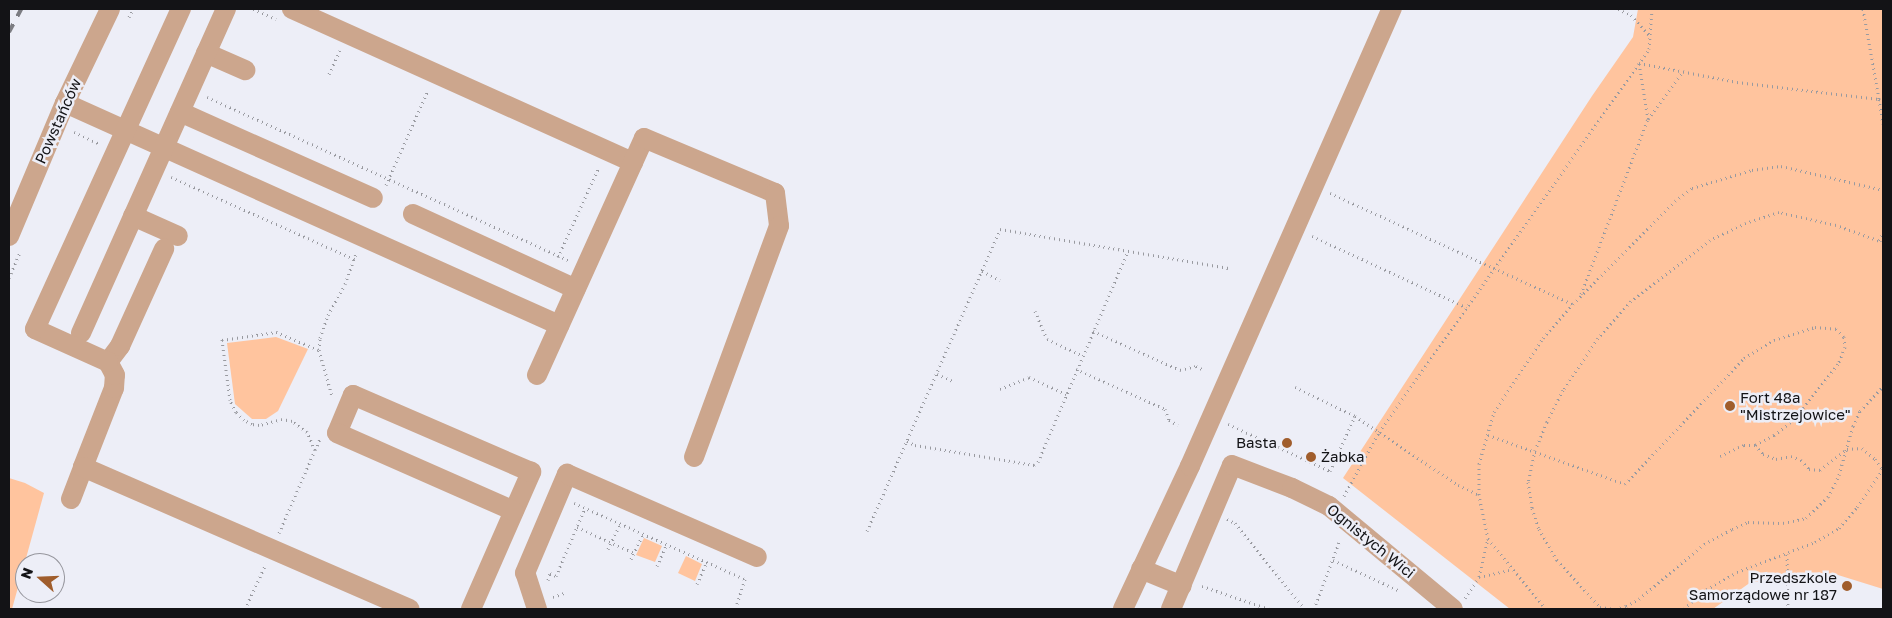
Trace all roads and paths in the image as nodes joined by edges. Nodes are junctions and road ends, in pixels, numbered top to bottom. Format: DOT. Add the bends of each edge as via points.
graph roads {
  1 [pos="110,9"];
  2 [pos="181,9"];
  3 [pos="226,9"];
  4 [pos="292,9"];
  5 [pos="1392,9"];
  6 [pos="1618,9"];
  7 [pos="1652,9"];
  8 [pos="1863,9"];
  9 [pos="1650,36"];
  10 [pos="341,48"];
  11 [pos="350,52"];
  12 [pos="206,53"];
  13 [pos="1639,63"];
  14 [pos="245,70"];
  15 [pos="1683,71"];
  16 [pos="190,89"];
  17 [pos="438,92"];
  18 [pos="1881,99"];
  19 [pos="64,103"];
  20 [pos="180,112"];
  21 [pos="1648,119"];
  22 [pos="1883,124"];
  23 [pos="73,131"];
  24 [pos="126,131"];
  25 [pos="163,149"];
  26 [pos="116,151"];
  27 [pos="633,162"];
  28 [pos="591,163"];
  29 [pos="154,169"];
  30 [pos="388,179"];
  31 [pos="1313,186"];
  32 [pos="1883,190"];
  33 [pos="379,192"];
  34 [pos="413,214"];
  35 [pos="133,216"];
  36 [pos="1294,228"];
  37 [pos="1883,232"];
  38 [pos="9,236"];
  39 [pos="362,238"];
  40 [pos="1882,242"];
  41 [pos="1128,251"];
  42 [pos="559,256"];
  43 [pos="354,259"];
  44 [pos="585,268"];
  45 [pos="1229,268"];
  46 [pos="1496,268"];
  47 [pos="982,271"];
  48 [pos="1000,280"];
  49 [pos="576,289"];
  50 [pos="1580,297"];
  51 [pos="1573,304"];
  52 [pos="1466,307"];
  53 [pos="1035,311"];
  54 [pos="559,325"];
  55 [pos="1092,331"];
  56 [pos="82,333"];
  57 [pos="319,350"];
  58 [pos="1082,355"];
  59 [pos="108,362"];
  60 [pos="1076,369"];
  61 [pos="1202,369"];
  62 [pos="937,374"];
  63 [pos="537,375"];
  64 [pos="953,381"];
  65 [pos="1883,386"];
  66 [pos="1295,387"];
  67 [pos="1000,389"];
  68 [pos="1066,394"];
  69 [pos="332,397"];
  70 [pos="1355,416"];
  71 [pos="1212,417"];
  72 [pos="1178,425"];
  73 [pos="1379,432"];
  74 [pos="323,433"];
  75 [pos="1488,435"];
  76 [pos="907,441"];
  77 [pos="1755,445"];
  78 [pos="1847,449"];
  79 [pos="315,450"];
  80 [pos="1536,450"];
  81 [pos="1720,456"];
  82 [pos="694,457"];
  83 [pos="83,467"];
  84 [pos="1883,470"];
  85 [pos="1479,495"];
  86 [pos="558,496"];
  87 [pos="71,499"];
  88 [pos="585,508"];
  89 [pos="514,511"];
  90 [pos="1213,513"];
  91 [pos="1343,515"];
  92 [pos="620,524"];
  93 [pos="577,527"];
  94 [pos="866,530"];
  95 [pos="642,534"];
  96 [pos="278,536"];
  97 [pos="1488,538"];
  98 [pos="611,543"];
  99 [pos="667,544"];
  100 [pos="608,549"];
  101 [pos="634,553"];
  102 [pos="1788,554"];
  103 [pos="757,557"];
  104 [pos="631,559"];
  105 [pos="1333,560"];
  106 [pos="707,562"];
  107 [pos="265,564"];
  108 [pos="657,566"];
  109 [pos="1141,569"];
  110 [pos="1513,569"];
  111 [pos="1479,577"];
  112 [pos="547,582"];
  113 [pos="1183,583"];
  114 [pos="697,584"];
  115 [pos="1403,592"];
  116 [pos="564,593"];
  117 [pos="542,604"];
  118 [pos="1458,605"];
  119 [pos="1259,607"];
  120 [pos="245,609"];
  121 [pos="409,609"];
  122 [pos="471,609"];
  123 [pos="736,609"];
  124 [pos="1123,609"];
  125 [pos="1171,609"];
  126 [pos="1269,609"];
  127 [pos="1305,609"];
  128 [pos="1314,609"];
  129 [pos="1546,609"];
  130 [pos="1684,609"];
  131 [pos="1788,609"];
  1 -- 19 [label="street, Powstańców"];
  2 -- 24 [label="street"];
  3 -- 12 [label="street"];
  4 -- 27 [label="street"];
  5 -- 31 [label="street"];
  6 -- 9 [label="path" via="1631,15"];
  7 -- 9 [label="path"];
  8 -- 18 [label="path"];
  9 -- 13 [label="path" via="1649,49"];
  10 -- 11 [label="path"];
  12 -- 14 [label="street"];
  12 -- 16 [label="street"];
  13 -- 15 [label="path"];
  13 -- 21 [label="path"];
  13 -- 46 [label="path"];
  15 -- 18 [label="path" via="1737,82"];
  15 -- 21 [label="path"];
  16 -- 20 [label="street"];
  16 -- 30 [label="path"];
  17 -- 30 [label="path" via="429,88"];
  18 -- 22 [label="path"];
  19 -- 24 [label="street"];
  19 -- 38 [label="street, Powstańców"];
  20 -- 25 [label="street"];
  20 -- 33 [label="street"];
  21 -- 50 [label="path"];
  23 -- 26 [label="path"];
  24 -- 25 [label="street"];
  24 -- 26 [label="street"];
  25 -- 29 [label="street"];
  25 -- 39 [label="street"];
  26 -- 59 [label="street" via="35,329"];
  27 -- 44 [label="street"];
  27 -- 82 [label="street" via="644,138 775,193 779,226"];
  28 -- 42 [label="path" via="600,167"];
  29 -- 35 [label="street"];
  29 -- 43 [label="path"];
  30 -- 33 [label="path"];
  30 -- 42 [label="path"];
  31 -- 36 [label="street"];
  31 -- 46 [label="path"];
  32 -- 50 [label="path" via="1781,166 1752,170 1692,188 1675,201"];
  34 -- 49 [label="street"];
  35 -- 56 [label="street"];
  35 -- 59 [label="street" via="171,242 120,346"];
  36 -- 52 [label="path"];
  36 -- 71 [label="street"];
  37 -- 40 [label="path"];
  39 -- 43 [label="path"];
  39 -- 54 [label="street"];
  40 -- 80 [label="path" via="1836,225 1779,212 1710,240 1631,301 1598,338 1563,390"];
  41 -- 45 [label="path"];
  41 -- 47 [label="path" via="1000,229"];
  41 -- 55 [label="path"];
  42 -- 44 [label="path"];
  43 -- 57 [label="path" via="328,315"];
  44 -- 49 [label="street"];
  46 -- 51 [label="path"];
  46 -- 52 [label="path"];
  47 -- 48 [label="path"];
  47 -- 62 [label="path"];
  49 -- 54 [label="street"];
  50 -- 51 [label="path"];
  51 -- 75 [label="path" via="1543,338 1494,412"];
  52 -- 73 [label="path"];
  53 -- 58 [label="path" via="1046,340"];
  54 -- 63 [label="street"];
  55 -- 58 [label="path"];
  55 -- 61 [label="path" via="1180,370 1196,366"];
  57 -- 69 [label="path"];
  57 -- 79 [label="path" via="276,332 222,340 230,400 236,412 252,424 282,419 292,421 307,432"];
  58 -- 60 [label="path"];
  59 -- 83 [label="street" via="116,383"];
  60 -- 68 [label="path"];
  60 -- 72 [label="path" via="1165,409 1169,420"];
  62 -- 64 [label="path"];
  62 -- 76 [label="path"];
  65 -- 78 [label="path" via="1860,411"];
  66 -- 70 [label="path"];
  67 -- 68 [label="path" via="1029,376"];
  68 -- 76 [label="path" via="1034,465"];
  70 -- 71 [label="path" via="1330,471"];
  70 -- 73 [label="path"];
  71 -- 109 [label="street"];
  73 -- 85 [label="path"];
  73 -- 91 [label="path" via="1357,469"];
  74 -- 79 [label="path"];
  75 -- 80 [label="path"];
  75 -- 85 [label="path" via="1479,464"];
  76 -- 94 [label="path"];
  77 -- 78 [label="path" via="1763,454 1776,459 1792,456 1809,469 1820,470"];
  77 -- 80 [label="path" via="1794,419 1838,364 1845,347 1844,337 1836,329 1815,327 1774,340 1744,358 1625,484"];
  77 -- 81 [label="path"];
  78 -- 80 [label="path" via="1828,497 1806,518 1783,523 1748,522 1732,529 1704,544 1639,599 1616,609 1600,608 1557,560 1539,529 1528,482"];
  78 -- 84 [label="path" via="1862,448"];
  79 -- 96 [label="path"];
  83 -- 87 [label="street"];
  83 -- 121 [label="street"];
  84 -- 102 [label="path" via="1839,528"];
  85 -- 97 [label="path"];
  86 -- 88 [label="path"];
  86 -- 103 [label="street" via="567,474"];
  86 -- 117 [label="street" via="524,573"];
  88 -- 92 [label="path"];
  88 -- 93 [label="path"];
  89 -- 89 [label="street" via="531,472 353,395 337,433"];
  89 -- 122 [label="street"];
  90 -- 91 [label="street, Ognistych Wici" via="1232,465 1305,494"];
  90 -- 113 [label="street, Ognistych Wici"];
  90 -- 127 [label="path" via="1235,523"];
  91 -- 105 [label="path"];
  91 -- 118 [label="street, Ognistych Wici"];
  92 -- 95 [label="path"];
  92 -- 98 [label="path"];
  93 -- 98 [label="path"];
  93 -- 112 [label="path" via="556,576 550,573"];
  95 -- 99 [label="path"];
  95 -- 101 [label="path"];
  97 -- 110 [label="path"];
  97 -- 111 [label="path"];
  98 -- 100 [label="path"];
  98 -- 101 [label="path"];
  99 -- 106 [label="path"];
  99 -- 108 [label="path"];
  101 -- 104 [label="path"];
  102 -- 130 [label="path" via="1736,572 1702,592"];
  102 -- 131 [label="path"];
  105 -- 115 [label="path"];
  105 -- 128 [label="path"];
  106 -- 114 [label="path"];
  106 -- 123 [label="path" via="745,579"];
  107 -- 120 [label="path"];
  109 -- 113 [label="street"];
  109 -- 124 [label="street"];
  110 -- 111 [label="path"];
  110 -- 129 [label="path"];
  111 -- 118 [label="path"];
  113 -- 119 [label="path"];
  113 -- 125 [label="street, Ognistych Wici"];
  116 -- 117 [label="path"];
  119 -- 126 [label="path"];
}
